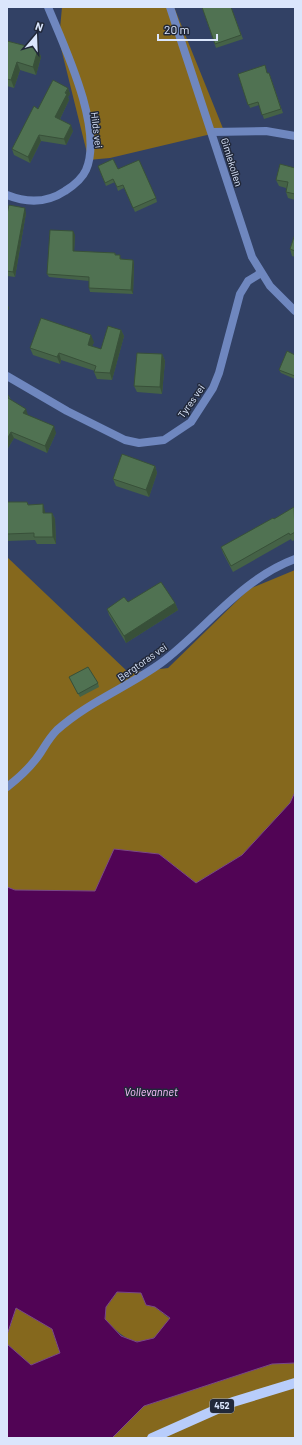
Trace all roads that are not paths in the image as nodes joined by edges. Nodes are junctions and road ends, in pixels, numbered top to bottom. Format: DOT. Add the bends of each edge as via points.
graph roads {
  1 [pos="48,7"];
  2 [pos="170,7"];
  3 [pos="212,132"];
  4 [pos="295,136"];
  5 [pos="7,195"];
  6 [pos="261,273"];
  7 [pos="295,311"];
  8 [pos="7,376"];
  9 [pos="295,559"];
  10 [pos="7,787"];
  11 [pos="295,1383"];
  12 [pos="152,1438"];
  1 -- 5 [label="street, Hilds vei" via="77,78 89,129 90,156 86,170 79,179 59,195 34,201"];
  2 -- 3 [label="street, Gimlekollen"];
  3 -- 4 [label="street" via="266,131"];
  3 -- 6 [label="street, Gimlekollen" via="252,257"];
  6 -- 7 [label="street, Gimlekollen" via="280,299"];
  6 -- 8 [label="street, Tyres vei" via="248,281 240,294 213,388 191,422 164,440 139,443 125,440 67,411"];
  9 -- 10 [label="street, Bergtoras vei" via="262,577 240,593 151,670 67,722 46,743 28,768"];
  11 -- 12 [label="main road, 452" via="233,1402"];
}
